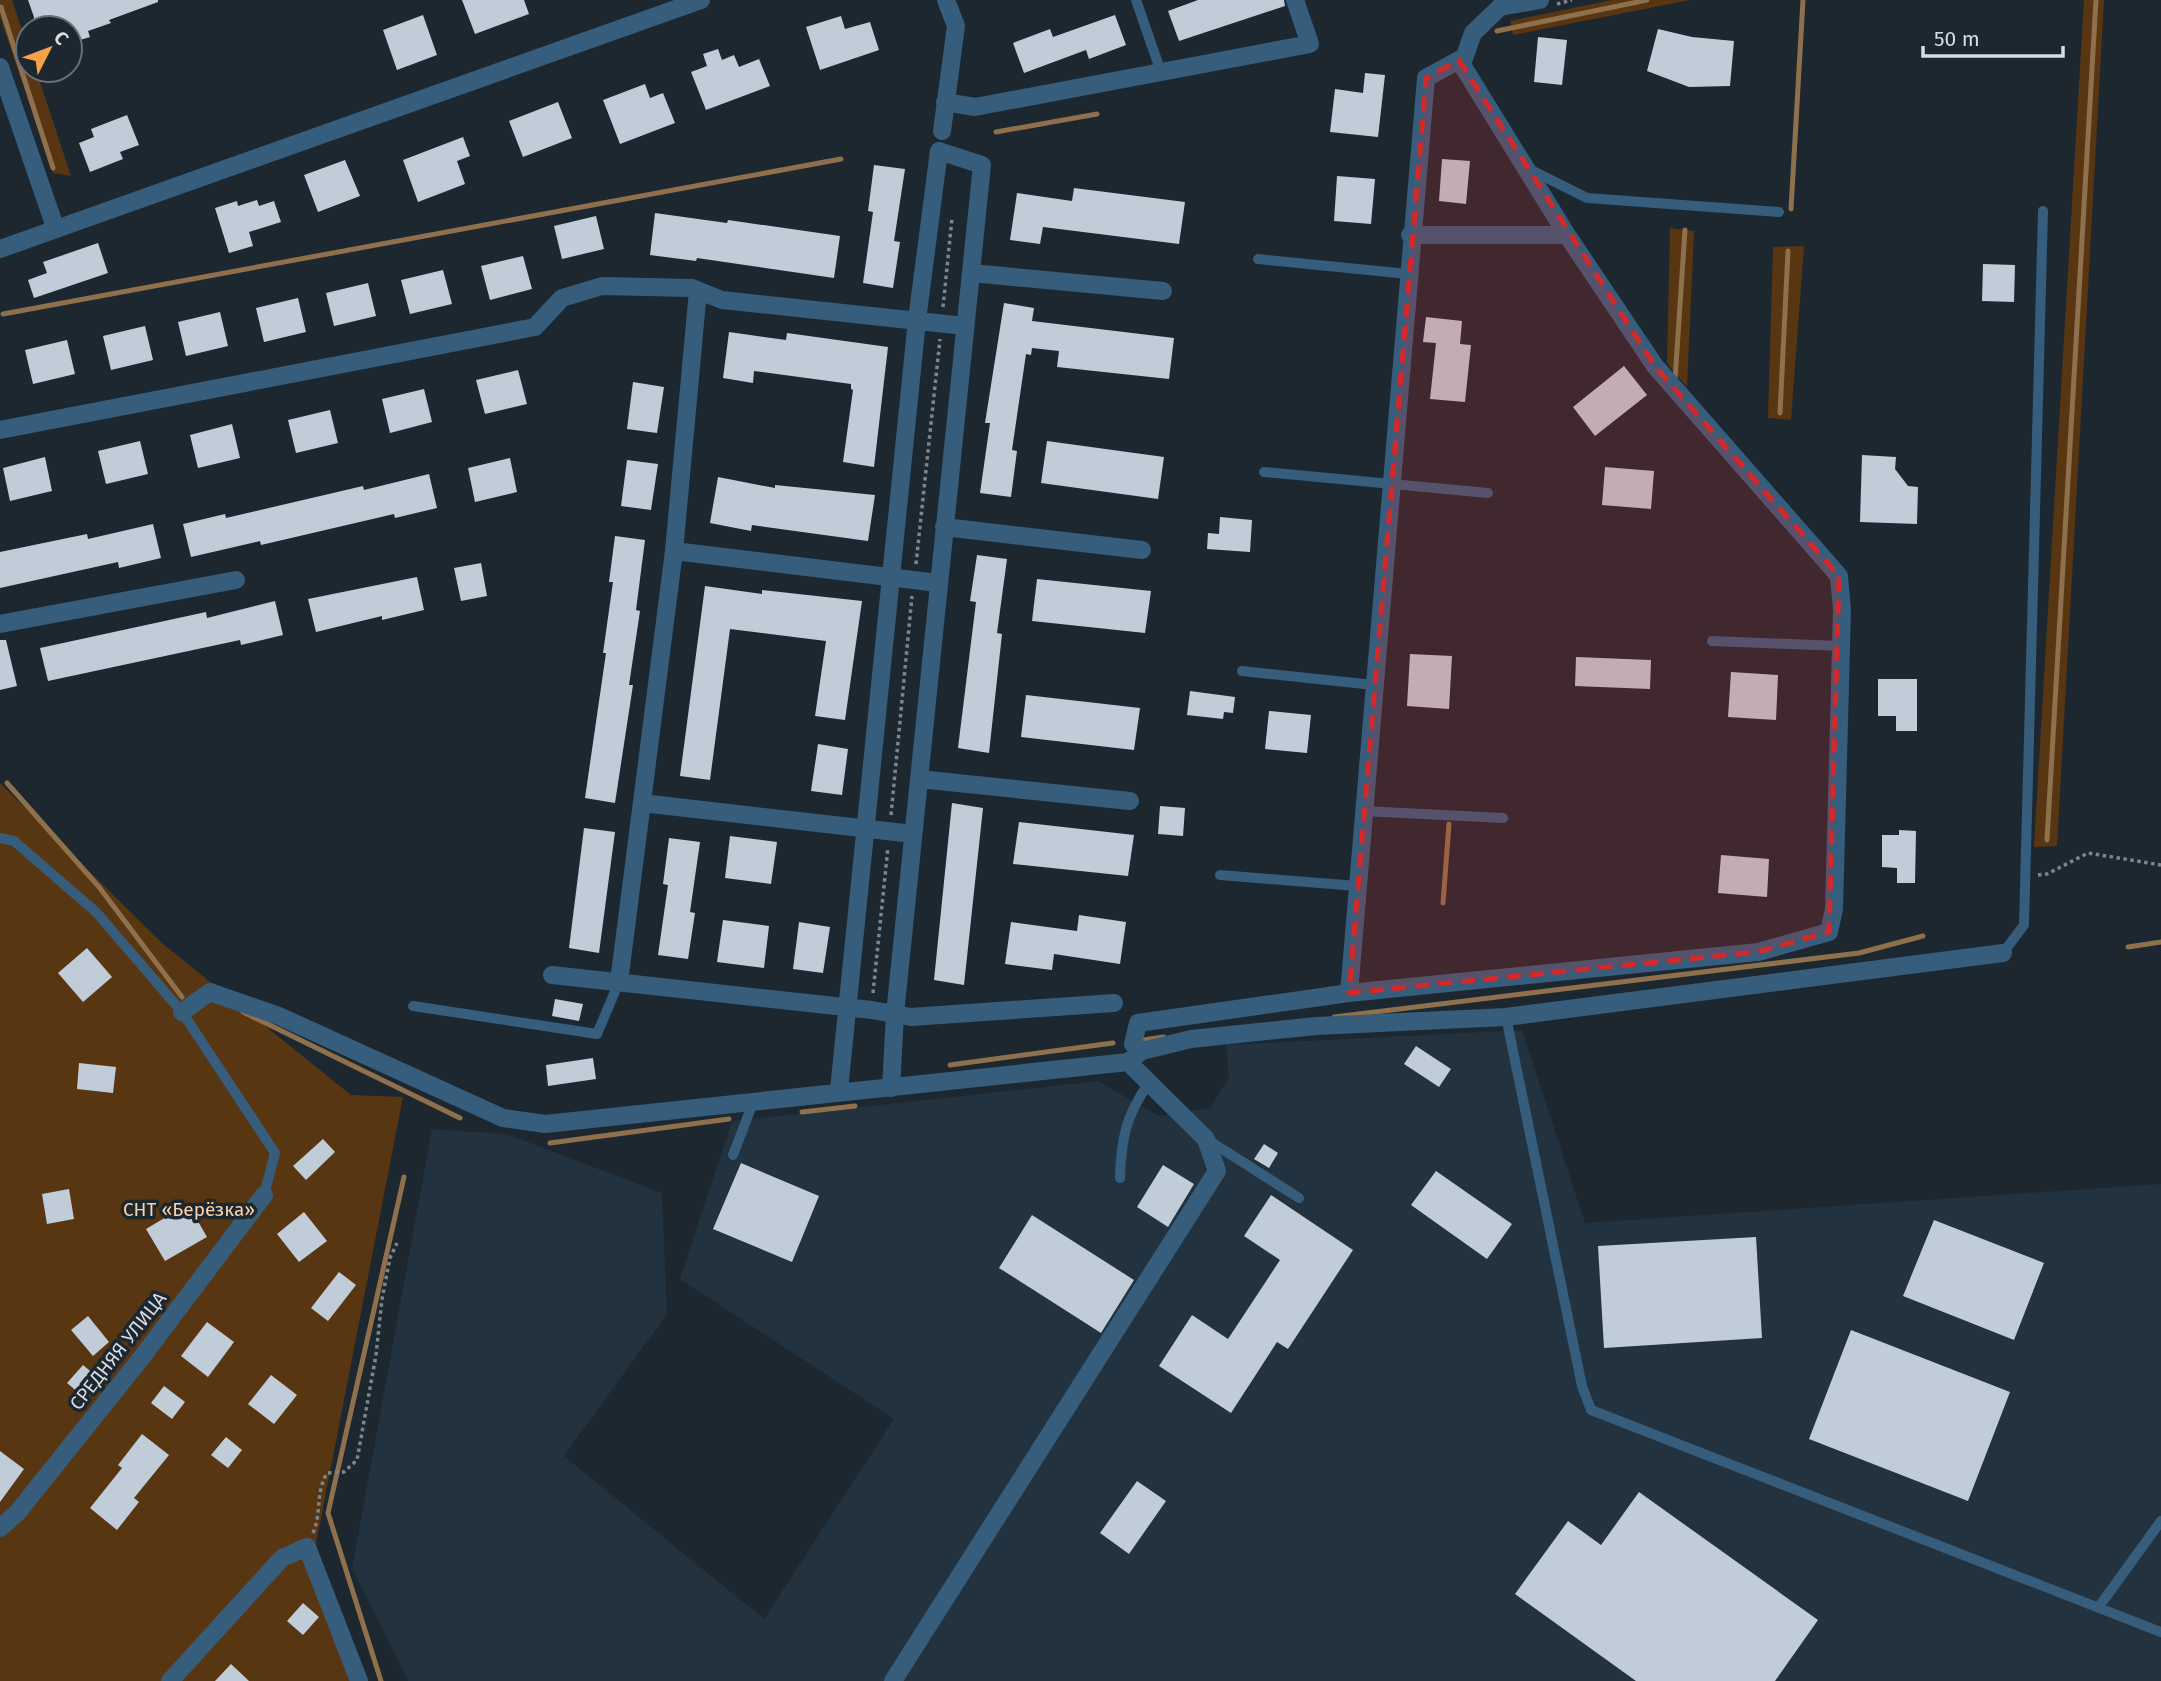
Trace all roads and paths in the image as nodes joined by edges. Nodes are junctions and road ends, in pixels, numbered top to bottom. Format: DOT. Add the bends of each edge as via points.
graph roads {
  1 [pos="701,0"];
  2 [pos="946,0"];
  3 [pos="1136,0"];
  4 [pos="1295,0"];
  5 [pos="1541,0"];
  6 [pos="1462,64"];
  7 [pos="0,67"];
  8 [pos="1161,72"];
  9 [pos="944,102"];
  10 [pos="942,131"];
  11 [pos="1525,167"];
  12 [pos="2043,211"];
  13 [pos="1779,212"];
  14 [pos="930,215"];
  15 [pos="952,218"];
  16 [pos="976,223"];
  17 [pos="55,228"];
  18 [pos="1410,235"];
  19 [pos="1567,235"];
  20 [pos="0,249"];
  21 [pos="1258,259"];
  22 [pos="971,273"];
  23 [pos="1408,274"];
  24 [pos="698,290"];
  25 [pos="1163,291"];
  26 [pos="917,320"];
  27 [pos="941,323"];
  28 [pos="965,326"];
  29 [pos="0,430"];
  30 [pos="1264,472"];
  31 [pos="1390,484"];
  32 [pos="1488,493"];
  33 [pos="944,527"];
  34 [pos="1142,550"];
  35 [pos="674,551"];
  36 [pos="892,576"];
  37 [pos="914,579"];
  38 [pos="236,580"];
  39 [pos="938,583"];
  40 [pos="0,624"];
  41 [pos="1712,641"];
  42 [pos="1841,646"];
  43 [pos="1242,671"];
  44 [pos="1374,685"];
  45 [pos="919,779"];
  46 [pos="1130,801"];
  47 [pos="642,803"];
  48 [pos="1363,811"];
  49 [pos="1503,818"];
  50 [pos="867,829"];
  51 [pos="889,831"];
  52 [pos="913,834"];
  53 [pos="0,838"];
  54 [pos="2161,865"];
  55 [pos="1220,875"];
  56 [pos="2026,877"];
  57 [pos="1357,886"];
  58 [pos="2003,953"];
  59 [pos="551,975"];
  60 [pos="619,982"];
  61 [pos="1349,993"];
  62 [pos="1114,1003"];
  63 [pos="413,1006"];
  64 [pos="849,1007"];
  65 [pos="872,1010"];
  66 [pos="182,1012"];
  67 [pos="895,1014"];
  68 [pos="1506,1017"];
  69 [pos="1135,1056"];
  70 [pos="1149,1083"];
  71 [pos="891,1088"];
  72 [pos="839,1090"];
  73 [pos="754,1100"];
  74 [pos="1206,1139"];
  75 [pos="733,1155"];
  76 [pos="1120,1178"];
  77 [pos="264,1195"];
  78 [pos="1299,1198"];
  79 [pos="397,1242"];
  80 [pos="2161,1521"];
  81 [pos="0,1528"];
  82 [pos="307,1547"];
  83 [pos="2098,1608"];
  84 [pos="2161,1632"];
  85 [pos="170,1681"];
  86 [pos="359,1681"];
  87 [pos="893,1681"];
  1 -- 17 [label="street"];
  2 -- 9 [label="street" via="956,26"];
  3 -- 8 [label="lane"];
  4 -- 8 [label="street" via="1310,44"];
  5 -- 6 [label="street" via="1500,7 1473,33"];
  6 -- 11 [label="street"];
  6 -- 18 [label="street" via="1459,60 1426,78"];
  7 -- 17 [label="street"];
  8 -- 9 [label="street" via="975,107"];
  9 -- 10 [label="street"];
  11 -- 13 [label="lane" via="1587,198"];
  11 -- 19 [label="street"];
  12 -- 56 [label="lane"];
  14 -- 15 [label="path"];
  14 -- 16 [label="street" via="939,151 982,165"];
  14 -- 26 [label="street"];
  15 -- 16 [label="path"];
  15 -- 27 [label="path"];
  16 -- 22 [label="street"];
  17 -- 20 [label="street"];
  18 -- 19 [label="street"];
  18 -- 23 [label="street"];
  19 -- 42 [label="street" via="1655,366 1839,576"];
  21 -- 23 [label="lane"];
  22 -- 25 [label="street"];
  22 -- 28 [label="street"];
  23 -- 31 [label="street"];
  24 -- 26 [label="street" via="722,300"];
  24 -- 29 [label="street" via="602,286 562,298 535,327"];
  24 -- 35 [label="street"];
  26 -- 27 [label="street"];
  26 -- 36 [label="street"];
  27 -- 28 [label="street"];
  27 -- 37 [label="path"];
  28 -- 33 [label="street"];
  30 -- 31 [label="lane"];
  31 -- 32 [label="lane"];
  31 -- 44 [label="street"];
  33 -- 34 [label="street"];
  33 -- 39 [label="street"];
  35 -- 36 [label="street"];
  35 -- 47 [label="street"];
  36 -- 37 [label="street"];
  36 -- 50 [label="street"];
  37 -- 39 [label="street"];
  37 -- 51 [label="path"];
  38 -- 40 [label="street"];
  39 -- 45 [label="street"];
  41 -- 42 [label="lane"];
  42 -- 61 [label="street" via="1834,909 1829,932 1758,952"];
  43 -- 44 [label="lane"];
  44 -- 48 [label="street"];
  45 -- 46 [label="street"];
  45 -- 52 [label="street"];
  47 -- 50 [label="street"];
  47 -- 60 [label="street"];
  48 -- 49 [label="lane"];
  48 -- 57 [label="street"];
  50 -- 51 [label="street"];
  50 -- 64 [label="street"];
  51 -- 52 [label="street"];
  51 -- 65 [label="path"];
  52 -- 67 [label="street"];
  53 -- 66 [label="lane" via="14,841 96,912"];
  54 -- 56 [label="path" via="2088,853 2048,874"];
  55 -- 57 [label="lane"];
  56 -- 58 [label="lane" via="2024,925"];
  57 -- 61 [label="street"];
  58 -- 68 [label="street"];
  59 -- 60 [label="street"];
  60 -- 63 [label="lane" via="597,1034"];
  60 -- 64 [label="street"];
  61 -- 69 [label="street" via="1138,1023"];
  62 -- 67 [label="street" via="911,1017"];
  64 -- 65 [label="street"];
  64 -- 72 [label="street"];
  65 -- 67 [label="street"];
  66 -- 73 [label="street" via="210,992 279,1016 503,1118 545,1124"];
  66 -- 77 [label="lane" via="275,1153"];
  67 -- 71 [label="street"];
  68 -- 69 [label="street" via="1316,1026 1191,1039"];
  68 -- 83 [label="lane" via="1582,1386 1591,1410"];
  69 -- 70 [label="street"];
  69 -- 71 [label="street"];
  70 -- 74 [label="street"];
  70 -- 76 [label="lane" via="1135,1102 1121,1142"];
  71 -- 72 [label="street"];
  72 -- 73 [label="street"];
  73 -- 75 [label="lane"];
  74 -- 78 [label="lane"];
  74 -- 87 [label="street" via="1217,1171"];
  77 -- 81 [label="street, СРЕДНЯЯ УЛИЦА" via="142,1357"];
  79 -- 82 [label="path" via="382,1299 357,1460 344,1472 327,1473 319,1488 317,1522"];
  80 -- 83 [label="lane"];
  82 -- 85 [label="street" via="282,1558"];
  82 -- 86 [label="street"];
  83 -- 84 [label="lane"];
}
